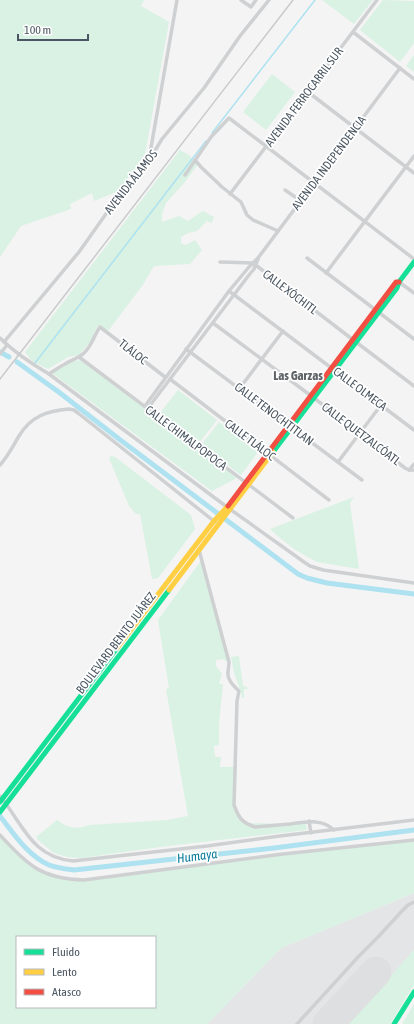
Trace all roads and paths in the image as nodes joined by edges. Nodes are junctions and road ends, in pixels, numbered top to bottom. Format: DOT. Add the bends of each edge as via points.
graph roads {
  1 [pos="177,0"];
  2 [pos="241,0"];
  3 [pos="256,0"];
  4 [pos="269,0"];
  5 [pos="377,0"];
  6 [pos="353,32"];
  7 [pos="400,68"];
  8 [pos="414,79"];
  9 [pos="308,92"];
  10 [pos="355,128"];
  11 [pos="266,147"];
  12 [pos="414,156"];
  13 [pos="195,160"];
  14 [pos="148,162"];
  15 [pos="406,167"];
  16 [pos="414,173"];
  17 [pos="185,175"];
  18 [pos="314,183"];
  19 [pos="285,190"];
  20 [pos="230,194"];
  21 [pos="301,201"];
  22 [pos="364,221"];
  23 [pos="278,231"];
  24 [pos="306,258"];
  25 [pos="414,259"];
  26 [pos="220,262"];
  27 [pos="414,262"];
  28 [pos="254,264"];
  29 [pos="326,273"];
  30 [pos="399,282"];
  31 [pos="230,291"];
  32 [pos="414,293"];
  33 [pos="235,295"];
  34 [pos="377,311"];
  35 [pos="213,323"];
  36 [pos="283,331"];
  37 [pos="0,338"];
  38 [pos="414,339"];
  39 [pos="354,341"];
  40 [pos="6,344"];
  41 [pos="186,349"];
  42 [pos="191,352"];
  43 [pos="0,354"];
  44 [pos="79,357"];
  45 [pos="262,359"];
  46 [pos="333,369"];
  47 [pos="49,374"];
  48 [pos="165,377"];
  49 [pos="170,379"];
  50 [pos="414,386"];
  51 [pos="240,389"];
  52 [pos="312,397"];
  53 [pos="381,404"];
  54 [pos="146,407"];
  55 [pos="290,426"];
  56 [pos="414,430"];
  57 [pos="360,433"];
  58 [pos="269,454"];
  59 [pos="338,462"];
  60 [pos="0,464"];
  61 [pos="414,464"];
  62 [pos="412,470"];
  63 [pos="362,480"];
  64 [pos="246,484"];
  65 [pos="329,500"];
  66 [pos="228,509"];
  67 [pos="293,518"];
  68 [pos="218,522"];
  69 [pos="199,550"];
  70 [pos="414,583"];
  71 [pos="1,799"];
  72 [pos="6,804"];
  73 [pos="1,810"];
  74 [pos="414,820"];
  75 [pos="309,822"];
  76 [pos="334,830"];
  77 [pos="311,833"];
  78 [pos="0,835"];
  79 [pos="414,840"];
  80 [pos="414,902"];
  81 [pos="414,992"];
  82 [pos="297,1024"];
  83 [pos="394,1024"];
  1 -- 14 [label="street"];
  2 -- 3 [label="street" via="250,7"];
  4 -- 14 [label="street, AVENIDA ÁLAMOS" via="204,88 162,139"];
  5 -- 6 [label="street, AVENIDA FERROCARRIL SUR"];
  6 -- 7 [label="street"];
  6 -- 9 [label="street, AVENIDA FERROCARRIL SUR"];
  7 -- 8 [label="street"];
  7 -- 10 [label="street, AVENIDA INDEPENDENCIA"];
  9 -- 10 [label="street"];
  9 -- 11 [label="street, AVENIDA FERROCARRIL SUR"];
  10 -- 15 [label="street"];
  10 -- 18 [label="street, AVENIDA INDEPENDENCIA"];
  11 -- 13 [label="street" via="229,118"];
  11 -- 18 [label="street"];
  11 -- 20 [label="street, AVENIDA FERROCARRIL SUR"];
  12 -- 15 [label="street"];
  13 -- 17 [label="street"];
  13 -- 20 [label="street"];
  14 -- 40 [label="street, AVENIDA ÁLAMOS"];
  15 -- 16 [label="street"];
  15 -- 22 [label="street"];
  18 -- 21 [label="street, AVENIDA INDEPENDENCIA"];
  18 -- 22 [label="street"];
  19 -- 21 [label="street"];
  20 -- 23 [label="street" via="241,202 250,218"];
  21 -- 23 [label="street, AVENIDA INDEPENDENCIA"];
  22 -- 25 [label="street"];
  22 -- 29 [label="street"];
  23 -- 28 [label="street, AVENIDA INDEPENDENCIA"];
  24 -- 29 [label="street"];
  26 -- 28 [label="street, CALLE XÓCHITL"];
  27 -- 30 [label="street, BOULEVARD BENITO JUÁREZ"];
  28 -- 31 [label="street, AVENIDA INDEPENDENCIA"];
  28 -- 33 [label="street, AVENIDA INDEPENDENCIA"];
  28 -- 39 [label="street, CALLE XÓCHITL"];
  29 -- 34 [label="street"];
  30 -- 32 [label="street"];
  30 -- 34 [label="street, BOULEVARD BENITO JUÁREZ" via="395,283"];
  31 -- 33 [label="street, CALLE OLMECA"];
  31 -- 41 [label="street, AVENIDA INDEPENDENCIA"];
  33 -- 35 [label="street, AVENIDA INDEPENDENCIA"];
  33 -- 36 [label="street, CALLE OLMECA"];
  34 -- 38 [label="street"];
  34 -- 39 [label="street, BOULEVARD BENITO JUÁREZ"];
  35 -- 42 [label="street, AVENIDA INDEPENDENCIA"];
  35 -- 45 [label="street, CALLE QUETZALCÓATL"];
  36 -- 45 [label="street"];
  36 -- 46 [label="street, CALLE OLMECA"];
  37 -- 40 [label="street"];
  39 -- 46 [label="street, BOULEVARD BENITO JUÁREZ"];
  39 -- 50 [label="street, CALLE XÓCHITL"];
  40 -- 43 [label="street, AVENIDA ÁLAMOS"];
  40 -- 47 [label="street"];
  41 -- 42 [label="street, CALLE TENOCHTITLAN"];
  41 -- 48 [label="street, AVENIDA INDEPENDENCIA"];
  42 -- 49 [label="street, AVENIDA INDEPENDENCIA"];
  42 -- 51 [label="street, CALLE TENOCHTITLAN"];
  44 -- 47 [label="street"];
  44 -- 48 [label="street, TLÁLOC" via="88,349 100,327"];
  44 -- 54 [label="street, CALLE CHIMALPOPOCA"];
  45 -- 51 [label="street"];
  45 -- 52 [label="street, CALLE QUETZALCÓATL"];
  46 -- 52 [label="street, BOULEVARD BENITO JUÁREZ"];
  46 -- 53 [label="street, CALLE OLMECA"];
  47 -- 66 [label="street"];
  48 -- 54 [label="street, AVENIDA INDEPENDENCIA"];
  49 -- 54 [label="street, AVENIDA INDEPENDENCIA"];
  49 -- 58 [label="street, CALLE TLÁLOC"];
  51 -- 55 [label="street, CALLE TENOCHTITLAN"];
  52 -- 55 [label="street, BOULEVARD BENITO JUÁREZ"];
  52 -- 57 [label="street, CALLE QUETZALCÓATL"];
  53 -- 56 [label="street, CALLE OLMECA"];
  53 -- 57 [label="street"];
  54 -- 64 [label="street, CALLE CHIMALPOPOCA"];
  55 -- 58 [label="street, BOULEVARD BENITO JUÁREZ"];
  55 -- 59 [label="street, CALLE TENOCHTITLAN"];
  57 -- 59 [label="street"];
  57 -- 62 [label="street, CALLE QUETZALCÓATL" via="405,468"];
  58 -- 64 [label="street, BOULEVARD BENITO JUÁREZ"];
  58 -- 65 [label="street, CALLE TLÁLOC"];
  59 -- 63 [label="street, CALLE TENOCHTITLAN"];
  60 -- 68 [label="street" via="33,420 42,414 74,410"];
  61 -- 62 [label="street"];
  64 -- 66 [label="street, BOULEVARD BENITO JUÁREZ"];
  64 -- 67 [label="street, CALLE CHIMALPOPOCA"];
  66 -- 68 [label="street, BOULEVARD BENITO JUÁREZ"];
  66 -- 70 [label="street" via="310,566"];
  68 -- 69 [label="street, BOULEVARD BENITO JUÁREZ"];
  68 -- 71 [label="street, BOULEVARD BENITO JUÁREZ"];
  69 -- 72 [label="street, BOULEVARD BENITO JUÁREZ"];
  69 -- 75 [label="street" via="229,662 227,674 239,691 234,805 238,815 242,821 256,827"];
  71 -- 72 [label="street"];
  72 -- 73 [label="street, BOULEVARD BENITO JUÁREZ"];
  72 -- 77 [label="street" via="36,846 50,855 73,861"];
  74 -- 76 [label="street"];
  75 -- 76 [label="street" via="322,823"];
  75 -- 77 [label="street"];
  76 -- 77 [label="street"];
  78 -- 79 [label="street" via="35,868 72,880"];
  80 -- 82 [label="street" via="402,911"];
  81 -- 83 [label="street"];
}
